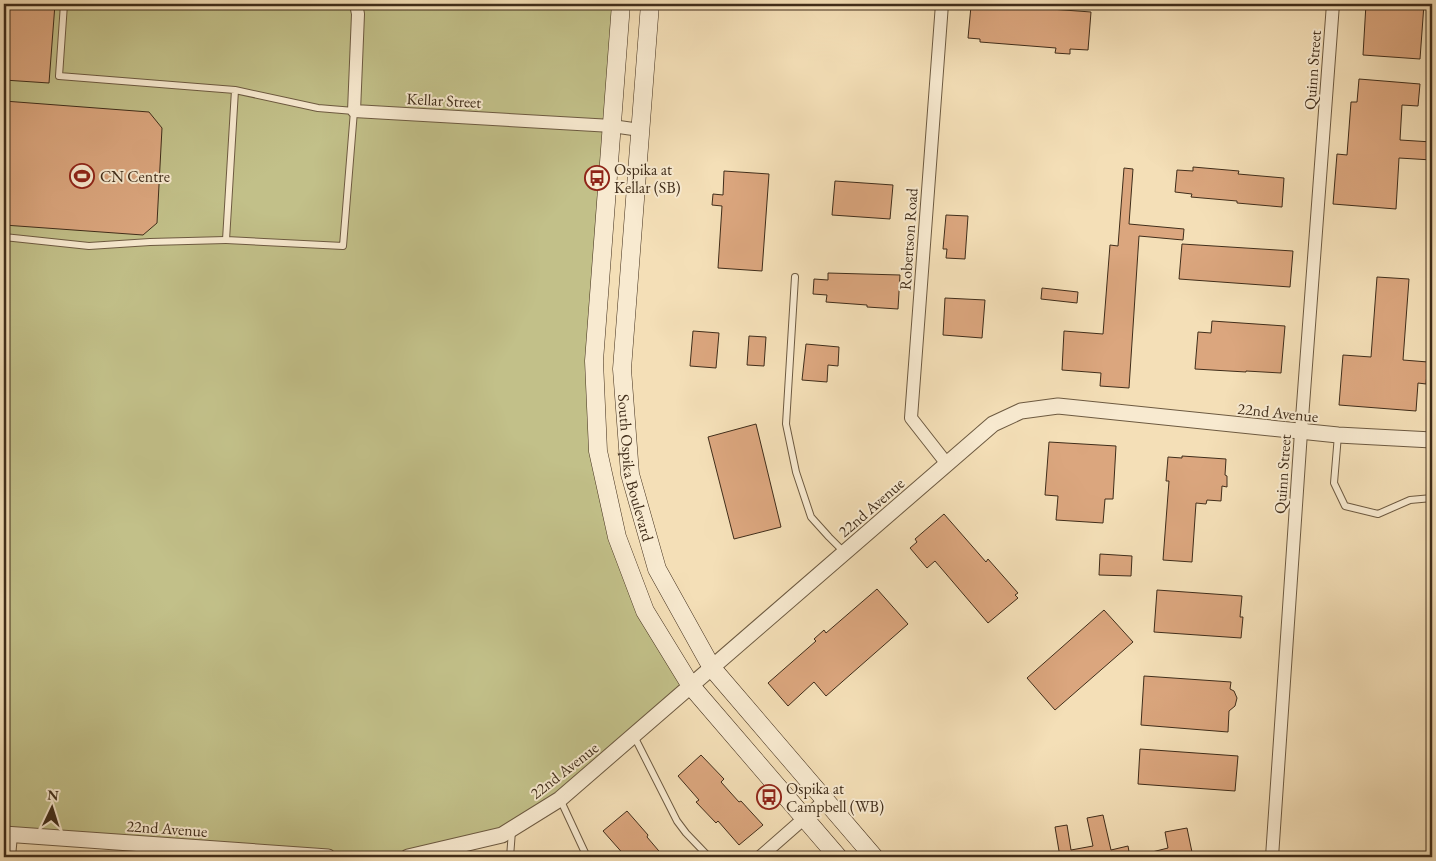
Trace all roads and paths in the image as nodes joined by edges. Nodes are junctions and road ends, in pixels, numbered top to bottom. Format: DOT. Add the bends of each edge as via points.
graph roads {
  1 [pos="64,4"];
  2 [pos="356,4"];
  3 [pos="621,4"];
  4 [pos="650,4"];
  5 [pos="942,4"];
  6 [pos="1333,4"];
  7 [pos="235,90"];
  8 [pos="354,111"];
  9 [pos="612,126"];
  10 [pos="640,130"];
  11 [pos="4,238"];
  12 [pos="226,240"];
  13 [pos="795,277"];
  14 [pos="1301,432"];
  15 [pos="1338,435"];
  16 [pos="1432,440"];
  17 [pos="947,464"];
  18 [pos="1432,498"];
  19 [pos="845,552"];
  20 [pos="712,668"];
  21 [pos="691,686"];
  22 [pos="634,736"];
  23 [pos="560,799"];
  24 [pos="824,800"];
  25 [pos="805,818"];
  26 [pos="512,829"];
  27 [pos="7,834"];
  28 [pos="171,851"];
  29 [pos="9,857"];
  30 [pos="328,857"];
  31 [pos="408,857"];
  32 [pos="510,857"];
  33 [pos="587,857"];
  34 [pos="709,857"];
  35 [pos="760,857"];
  36 [pos="838,857"];
  37 [pos="874,857"];
  38 [pos="1272,857"];
  1 -- 7 [label="lane" via="59,76"];
  2 -- 8 [label="street"];
  3 -- 9 [label="main road, South Ospika Boulevard"];
  4 -- 10 [label="main road, South Ospika Boulevard"];
  5 -- 17 [label="street, Robertson Road" via="911,418"];
  6 -- 14 [label="street, Quinn Street"];
  7 -- 8 [label="lane" via="318,108"];
  7 -- 12 [label="lane"];
  8 -- 9 [label="street, Kellar Street"];
  8 -- 12 [label="lane" via="343,246"];
  9 -- 10 [label="street, Kellar Street"];
  9 -- 21 [label="main road, South Ospika Boulevard" via="594,361 598,451 617,537 645,611"];
  10 -- 20 [label="main road, South Ospika Boulevard" via="622,369 630,474 657,570"];
  11 -- 12 [label="lane" via="89,246"];
  13 -- 19 [label="lane" via="786,424 796,472 811,517"];
  14 -- 15 [label="street, 22nd Avenue"];
  14 -- 17 [label="street, 22nd Avenue" via="1058,406 1021,411 993,424"];
  14 -- 38 [label="street, Quinn Street"];
  15 -- 16 [label="street, 22nd Avenue"];
  15 -- 18 [label="lane" via="1334,483 1345,506 1378,514 1410,500"];
  17 -- 19 [label="street, 22nd Avenue"];
  19 -- 20 [label="street, 22nd Avenue"];
  20 -- 21 [label="street, 22nd Avenue"];
  20 -- 24 [label="main road, South Ospika Boulevard"];
  21 -- 22 [label="street, 22nd Avenue"];
  21 -- 25 [label="main road, South Ospika Boulevard"];
  22 -- 23 [label="street, 22nd Avenue"];
  22 -- 34 [label="lane" via="677,821"];
  23 -- 26 [label="street, 22nd Avenue"];
  23 -- 33 [label="lane"];
  24 -- 25 [label="street"];
  24 -- 37 [label="main road, South Ospika Boulevard"];
  25 -- 35 [label="street"];
  25 -- 36 [label="main road, South Ospika Boulevard"];
  26 -- 31 [label="street, 22nd Avenue" via="502,835"];
  26 -- 32 [label="lane"];
  27 -- 28 [label="street, 22nd Avenue"];
  27 -- 29 [label="street"];
  28 -- 30 [label="street, 22nd Avenue"];
}
